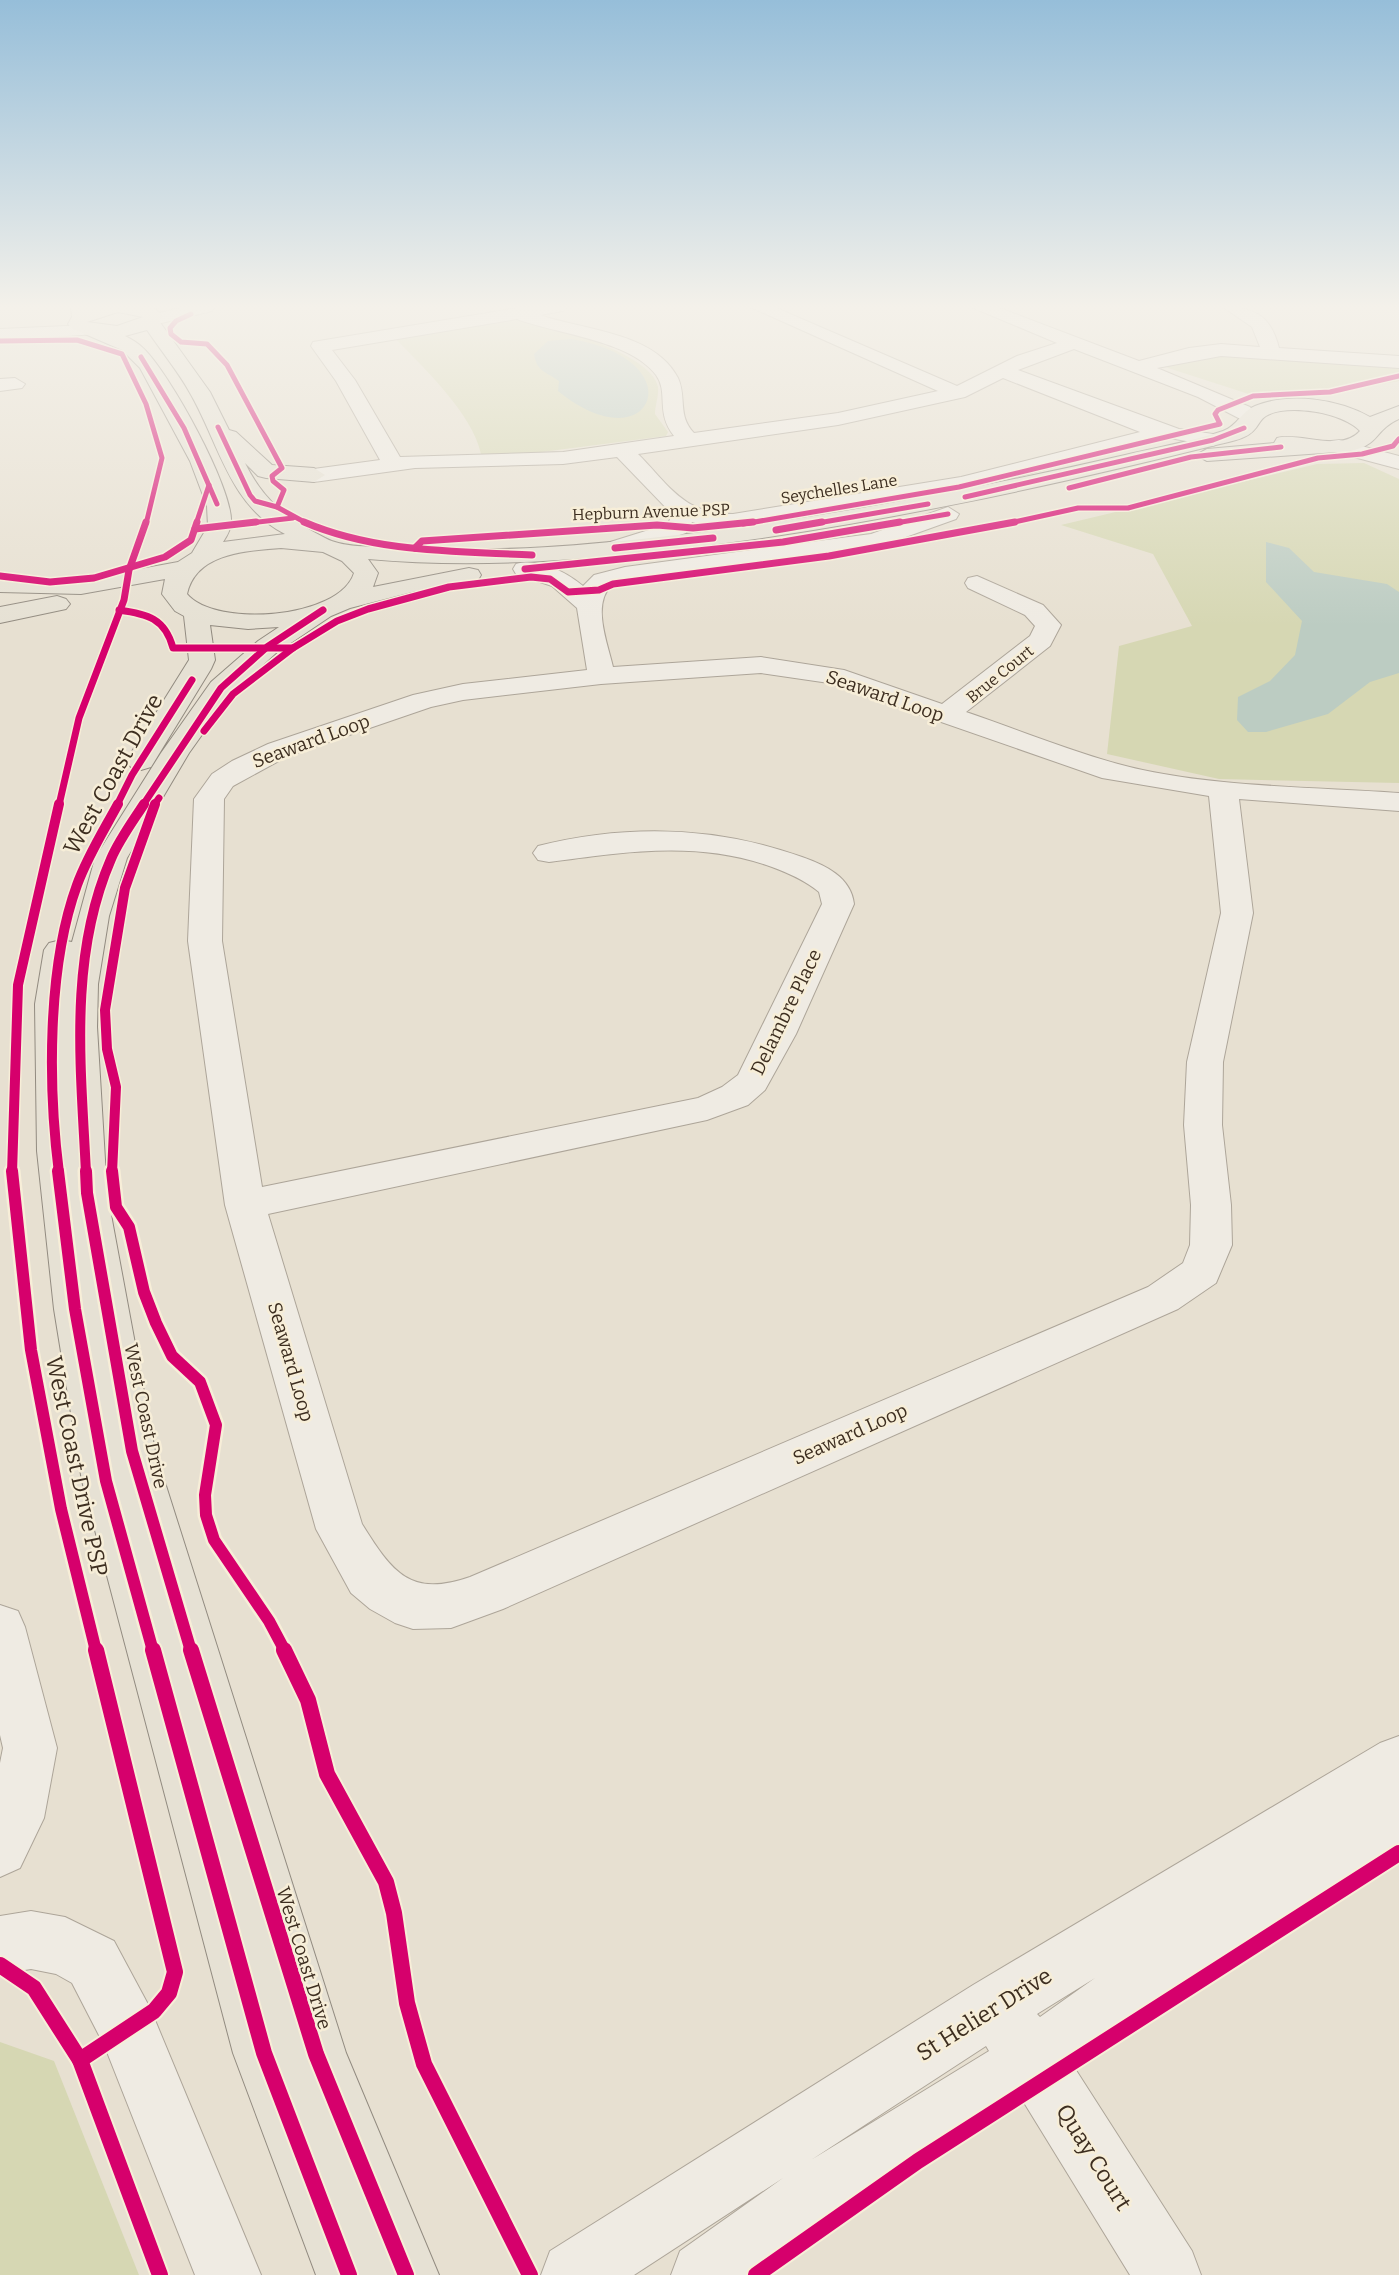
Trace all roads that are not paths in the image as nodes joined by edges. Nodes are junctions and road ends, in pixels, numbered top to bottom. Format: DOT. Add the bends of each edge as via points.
graph roads {
  1 [pos="176,413"];
  2 [pos="211,413"];
  3 [pos="364,413"];
  4 [pos="672,413"];
  5 [pos="865,413"];
  6 [pos="1118,413"];
  7 [pos="1241,413"];
  8 [pos="1259,413"];
  9 [pos="1336,413"];
  10 [pos="1396,413"];
  11 [pos="1250,420"];
  12 [pos="1150,425"];
  13 [pos="218,426"];
  14 [pos="1370,432"];
  15 [pos="1213,440"];
  16 [pos="690,441"];
  17 [pos="1339,446"];
  18 [pos="1310,447"];
  19 [pos="622,450"];
  20 [pos="1399,453"];
  21 [pos="1399,463"];
  22 [pos="393,464"];
  23 [pos="314,475"];
  24 [pos="250,495"];
  25 [pos="684,513"];
  26 [pos="948,514"];
  27 [pos="331,546"];
  28 [pos="615,548"];
  29 [pos="193,563"];
  30 [pos="525,569"];
  31 [pos="977,583"];
  32 [pos="0,585"];
  33 [pos="332,606"];
  34 [pos="589,606"];
  35 [pos="190,610"];
  36 [pos="0,615"];
  37 [pos="601,676"];
  38 [pos="944,716"];
  39 [pos="1223,789"];
  40 [pos="1399,802"];
  41 [pos="549,853"];
  42 [pos="245,1205"];
  43 [pos="0,1627"];
  44 [pos="1399,1761"];
  45 [pos="1399,1816"];
  46 [pos="0,1849"];
  47 [pos="0,1945"];
  48 [pos="994,2006"];
  49 [pos="1033,2059"];
  50 [pos="228,2275"];
  51 [pos="349,2275"];
  52 [pos="406,2275"];
  53 [pos="574,2275"];
  54 [pos="704,2275"];
  55 [pos="1168,2275"];
  1 -- 29 [label="main road" via="220,520 217,532"];
  2 -- 13 [label="main road"];
  3 -- 22 [label="street"];
  4 -- 16 [label="street" via="674,423"];
  5 -- 16 [label="street"];
  6 -- 12 [label="street"];
  7 -- 11 [label="street"];
  8 -- 11 [label="main road"];
  9 -- 14 [label="main road" via="1355,417"];
  10 -- 14 [label="main road" via="1376,422"];
  11 -- 15 [label="main road" via="1228,436"];
  11 -- 18 [label="main road" via="1257,431 1273,439"];
  12 -- 15 [label="street" via="1182,437"];
  12 -- 25 [label="street, Seychelles Lane" via="1150,435 1141,439 950,486 733,521"];
  13 -- 23 [label="main road" via="266,471"];
  13 -- 24 [label="main road"];
  14 -- 17 [label="main road" via="1360,442"];
  14 -- 20 [label="street" via="1376,442"];
  15 -- 28 [label="main road" via="899,510"];
  16 -- 19 [label="street"];
  17 -- 18 [label="main road"];
  17 -- 21 [label="street"];
  18 -- 26 [label="main road" via="1191,457"];
  19 -- 22 [label="street" via="540,460"];
  19 -- 25 [label="street"];
  22 -- 23 [label="street"];
  23 -- 24 [label="main road" via="276,483"];
  24 -- 27 [label="main road" via="281,523"];
  25 -- 28 [label="street" via="678,528"];
  26 -- 30 [label="main road" via="783,542"];
  26 -- 34 [label="street" via="875,541 625,574 601,581 592,590"];
  27 -- 28 [label="main road" via="408,556 496,558"];
  27 -- 29 [label="main road" via="259,542"];
  27 -- 33 [label="main road" via="359,559 366,573 360,588"];
  29 -- 32 [label="main road" via="81,587"];
  29 -- 35 [label="main road, West Coast Drive" via="175,581 174,594"];
  30 -- 33 [label="main road" via="445,578"];
  30 -- 34 [label="street" via="545,572 578,592"];
  31 -- 38 [label="street, Brue Court" via="1034,610 1048,625 1041,640"];
  33 -- 35 [label="main road" via="257,622 223,620"];
  33 -- 52 [label="main road, West Coast Drive" via="267,647 221,688 175,752 111,858 93,916 79,1027 87,1194 132,1451 316,2054"];
  34 -- 37 [label="street"];
  35 -- 36 [label="main road" via="89,600"];
  35 -- 51 [label="main road, West Coast Drive" via="202,660 103,830 77,884 62,938 53,1004 56,1151 75,1309 106,1481 264,2053"];
  37 -- 38 [label="street, Seaward Loop" via="761,665 796,668 834,676"];
  37 -- 42 [label="street, Seaward Loop" via="423,701 278,750 222,780 209,799 205,941"];
  38 -- 39 [label="street, Seaward Loop" via="1112,772"];
  39 -- 40 [label="street, Seaward Loop"];
  39 -- 42 [label="street, Seaward Loop" via="1237,914 1205,1062 1203,1125 1211,1245 1200,1272 1163,1298 485,1594 451,1606 413,1607 369,1578 340,1529"];
  41 -- 42 [label="street, Delambre Place" via="669,838 706,839 777,858 831,884 838,904 752,1082 735,1096 707,1108"];
  43 -- 46 [label="street" via="30,1748 16,1818"];
  44 -- 48 [label="street, St Helier Drive"];
  45 -- 49 [label="street" via="1209,1933"];
  47 -- 50 [label="street" via="31,1940 65,1946 93,1962 129,2029"];
  48 -- 49 [label="street, Quay Court"];
  48 -- 53 [label="street, St Helier Drive"];
  49 -- 54 [label="street" via="816,2194"];
  49 -- 55 [label="street, Quay Court"];
}
